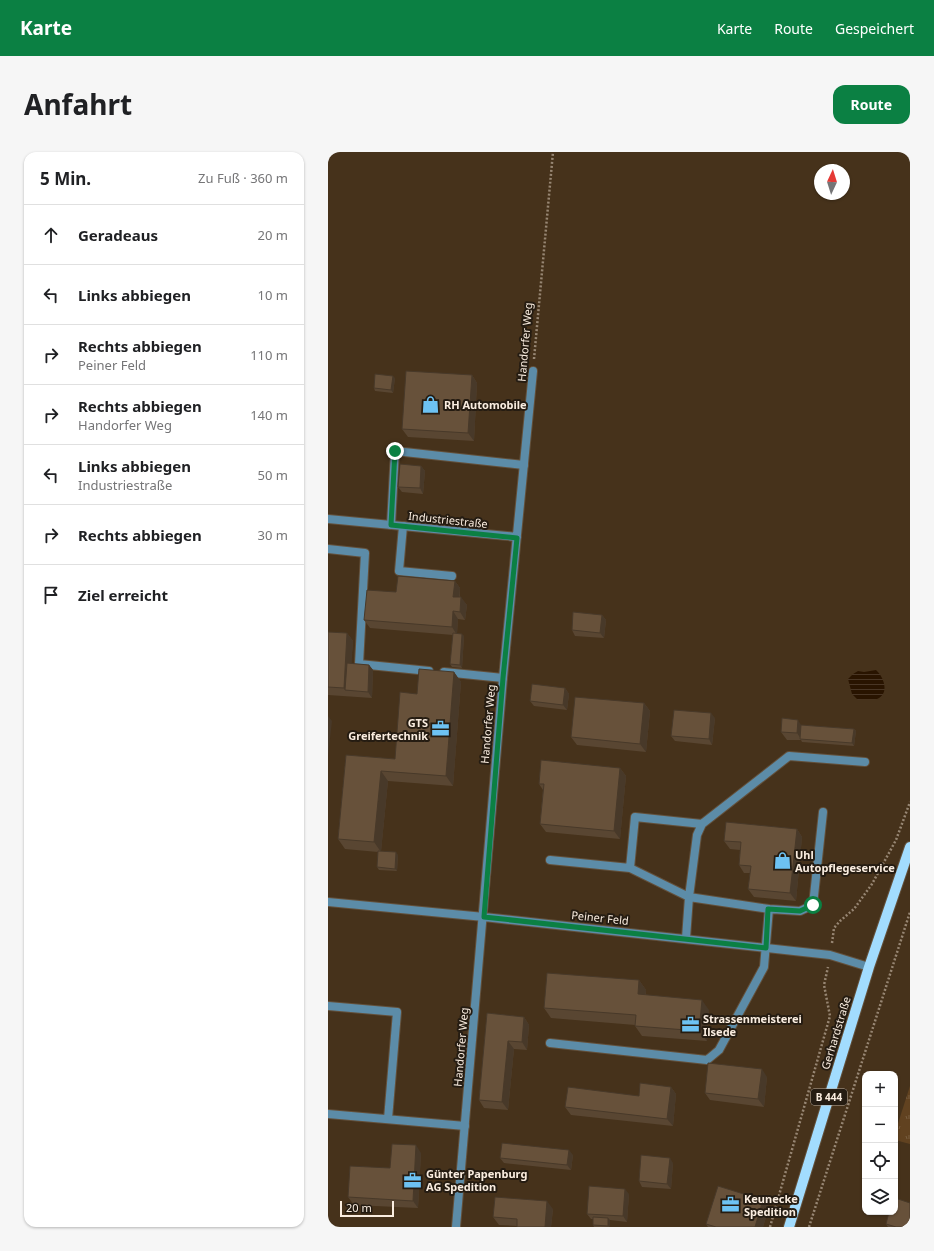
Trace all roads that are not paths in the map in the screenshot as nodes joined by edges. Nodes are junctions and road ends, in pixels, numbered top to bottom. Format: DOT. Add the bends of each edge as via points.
graph roads {
  1 [pos="533,371"];
  2 [pos="524,464"];
  3 [pos="328,519"];
  4 [pos="391,525"];
  5 [pos="403,526"];
  6 [pos="517,538"];
  7 [pos="328,549"];
  8 [pos="452,576"];
  9 [pos="503,678"];
  10 [pos="865,762"];
  11 [pos="823,812"];
  12 [pos="702,824"];
  13 [pos="910,847"];
  14 [pos="550,860"];
  15 [pos="630,868"];
  16 [pos="689,898"];
  17 [pos="328,902"];
  18 [pos="768,909"];
  19 [pos="484,917"];
  20 [pos="686,938"];
  21 [pos="766,948"];
  22 [pos="868,967"];
  23 [pos="328,1006"];
  24 [pos="550,1043"];
  25 [pos="328,1114"];
  26 [pos="388,1119"];
  27 [pos="465,1126"];
  28 [pos="456,1227"];
  29 [pos="789,1227"];
  1 -- 2 [label="street, Handorfer Weg"];
  2 -- 4 [label="street" via="395,451"];
  2 -- 6 [label="street, Handorfer Weg"];
  3 -- 4 [label="street, Industriestraße"];
  4 -- 5 [label="street, Industriestraße"];
  5 -- 6 [label="street, Industriestraße"];
  5 -- 8 [label="street" via="399,571"];
  6 -- 9 [label="street, Handorfer Weg"];
  7 -- 9 [label="street" via="365,553 359,664"];
  9 -- 19 [label="street, Handorfer Weg"];
  10 -- 12 [label="street" via="789,756"];
  11 -- 18 [label="street" via="813,905 800,911"];
  12 -- 15 [label="street" via="636,817"];
  12 -- 16 [label="street" via="697,835"];
  13 -- 22 [label="main road, Gerhardstraße / B 444"];
  14 -- 15 [label="street"];
  15 -- 16 [label="street"];
  16 -- 18 [label="street"];
  16 -- 20 [label="street"];
  17 -- 19 [label="street, Peiner Feld"];
  18 -- 21 [label="street"];
  19 -- 20 [label="street, Peiner Feld"];
  19 -- 27 [label="street, Handorfer Weg"];
  20 -- 21 [label="street, Peiner Feld"];
  21 -- 22 [label="street, Peiner Feld" via="830,955"];
  21 -- 24 [label="street" via="764,967 719,1050 707,1060"];
  22 -- 29 [label="main road, Gerhardstraße / B 444"];
  23 -- 26 [label="street" via="397,1012"];
  25 -- 26 [label="street"];
  26 -- 27 [label="street"];
  27 -- 28 [label="street, Handorfer Weg"];
}
